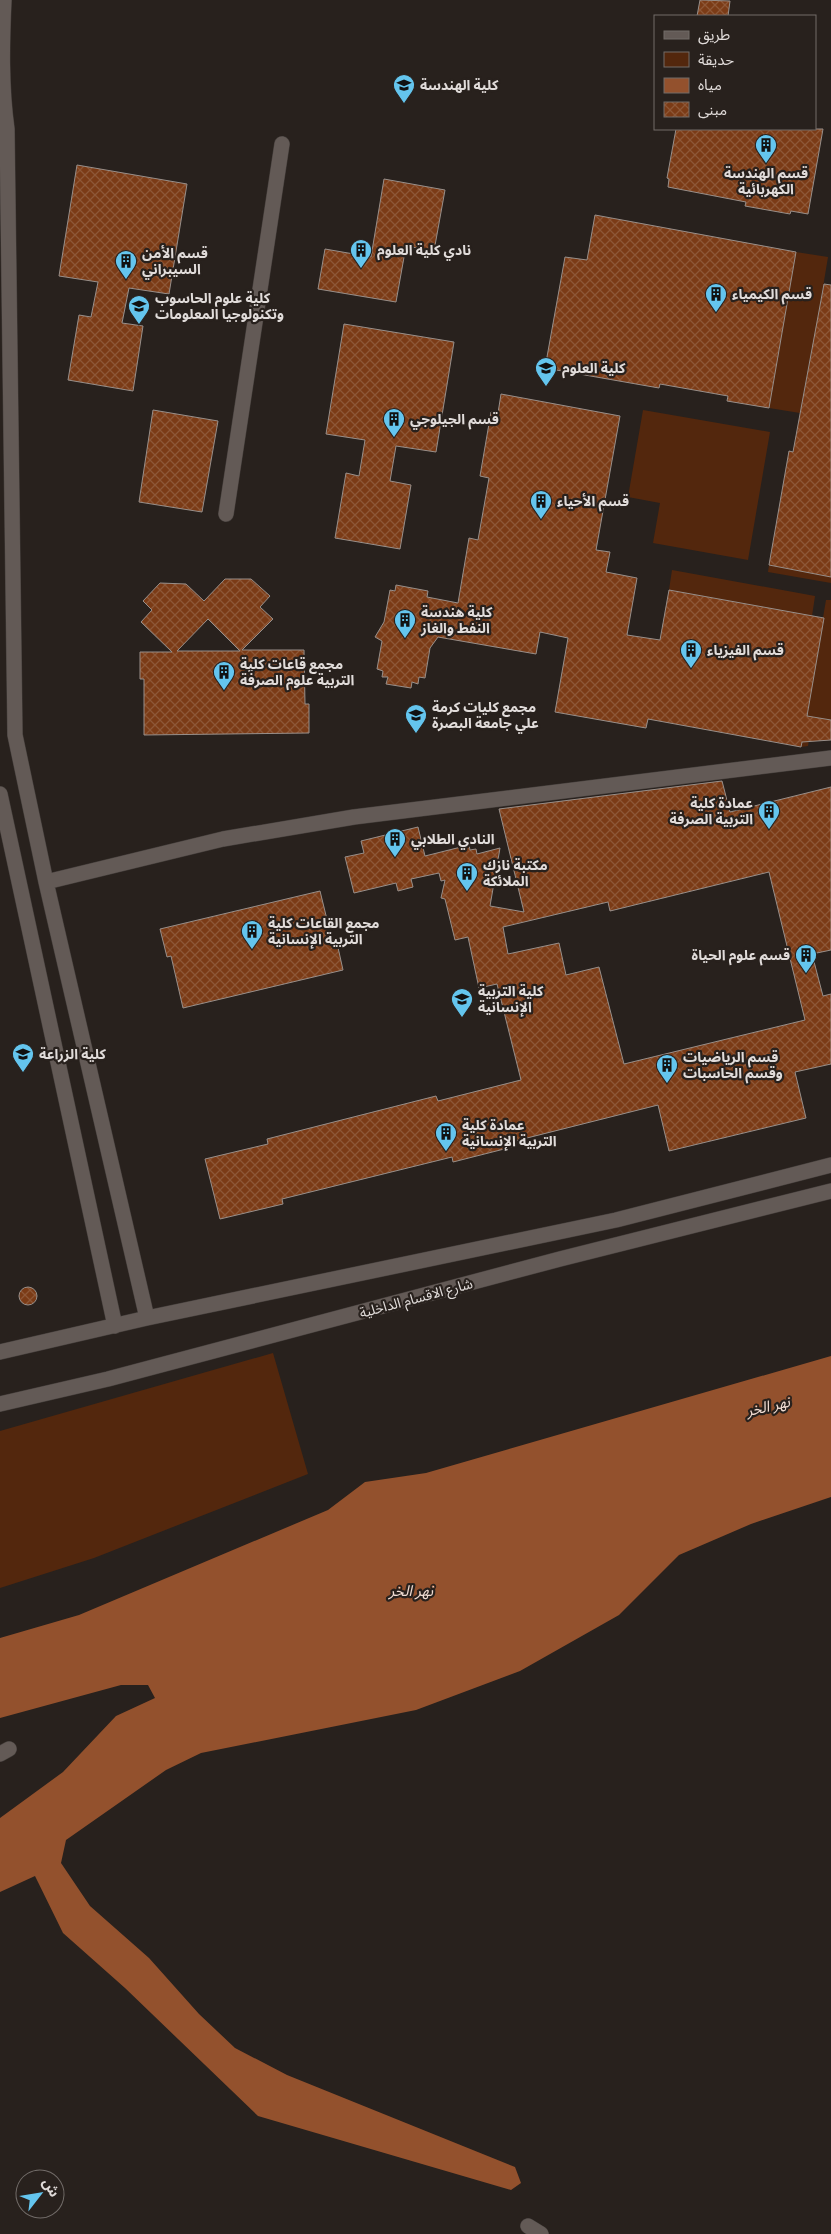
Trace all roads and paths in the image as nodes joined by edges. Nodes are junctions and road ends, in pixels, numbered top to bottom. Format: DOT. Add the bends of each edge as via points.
graph roads {
  1 [pos="4,0"];
  2 [pos="282,144"];
  3 [pos="226,514"];
  4 [pos="7,735"];
  5 [pos="831,758"];
  6 [pos="0,794"];
  7 [pos="46,882"];
  8 [pos="831,1165"];
  9 [pos="831,1191"];
  10 [pos="147,1318"];
  11 [pos="116,1326"];
  12 [pos="0,1352"];
  13 [pos="0,1404"];
  14 [pos="528,2226"];
  15 [pos="541,2234"];
  1 -- 4 [label="street"];
  2 -- 3 [label="street"];
  4 -- 7 [label="street"];
  5 -- 7 [label="street" via="354,817 223,839"];
  6 -- 11 [label="street"];
  7 -- 10 [label="street"];
  8 -- 10 [label="street" via="616,1220"];
  9 -- 13 [label="street, شارع الاقسام الداخلية" via="108,1379"];
  10 -- 11 [label="street"];
  11 -- 12 [label="street"];
  14 -- 15 [label="street"];
}
